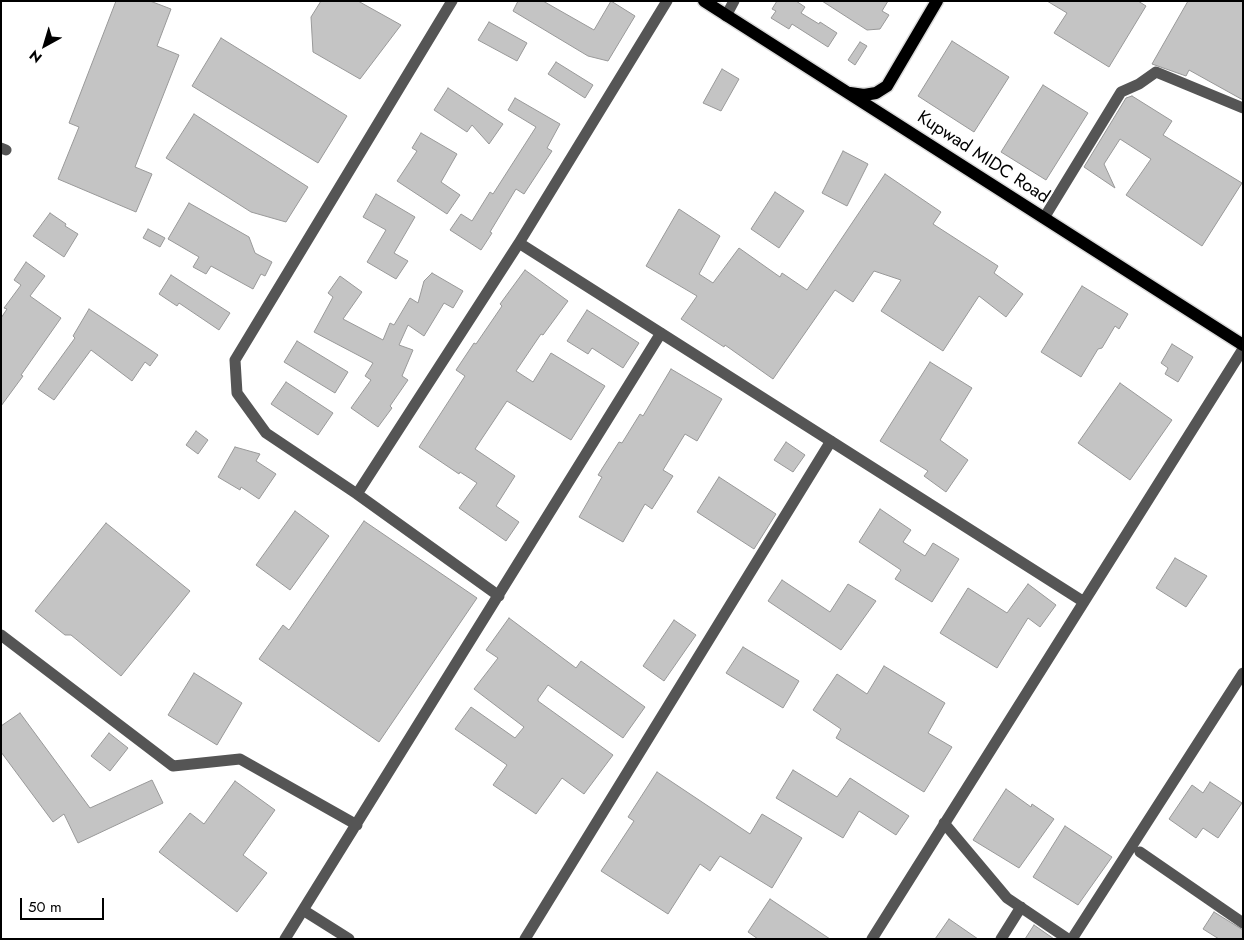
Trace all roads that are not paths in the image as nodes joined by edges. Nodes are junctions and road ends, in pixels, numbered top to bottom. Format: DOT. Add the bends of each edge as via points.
graph roads {
  1 [pos="452,1"];
  2 [pos="667,1"];
  3 [pos="704,1"];
  4 [pos="734,1"];
  5 [pos="937,1"];
  6 [pos="726,16"];
  7 [pos="848,93"];
  8 [pos="1243,108"];
  9 [pos="1044,218"];
  10 [pos="519,242"];
  11 [pos="661,333"];
  12 [pos="1243,345"];
  13 [pos="1243,349"];
  14 [pos="831,442"];
  15 [pos="357,494"];
  16 [pos="499,596"];
  17 [pos="1084,602"];
  18 [pos="1,635"];
  19 [pos="1243,673"];
  20 [pos="944,824"];
  21 [pos="357,825"];
  22 [pos="1140,852"];
  23 [pos="1021,907"];
  24 [pos="303,910"];
  25 [pos="1243,923"];
  26 [pos="285,939"];
  27 [pos="348,939"];
  28 [pos="525,939"];
  29 [pos="872,939"];
  30 [pos="1001,939"];
  31 [pos="1068,939"];
  32 [pos="1072,939"];
  1 -- 15 [label="street" via="235,360 237,393 266,434"];
  2 -- 10 [label="street"];
  3 -- 6 [label="main road, Kupwad MIDC Road"];
  4 -- 6 [label="street"];
  5 -- 7 [label="main road" via="887,86 876,93"];
  6 -- 7 [label="main road, Kupwad MIDC Road"];
  7 -- 9 [label="main road, Kupwad MIDC Road"];
  8 -- 9 [label="street" via="1156,72 1121,92"];
  9 -- 12 [label="main road, Kupwad MIDC Road"];
  10 -- 11 [label="street"];
  10 -- 15 [label="street"];
  11 -- 14 [label="street"];
  11 -- 16 [label="street"];
  13 -- 17 [label="street"];
  14 -- 17 [label="street"];
  14 -- 28 [label="street"];
  15 -- 16 [label="street"];
  16 -- 21 [label="street"];
  17 -- 20 [label="street"];
  18 -- 21 [label="street" via="173,766 240,759"];
  19 -- 32 [label="street"];
  20 -- 23 [label="street" via="1007,898"];
  20 -- 29 [label="street"];
  21 -- 24 [label="street"];
  22 -- 25 [label="street"];
  23 -- 30 [label="street"];
  23 -- 31 [label="street"];
  24 -- 26 [label="street"];
  24 -- 27 [label="street"];
}
